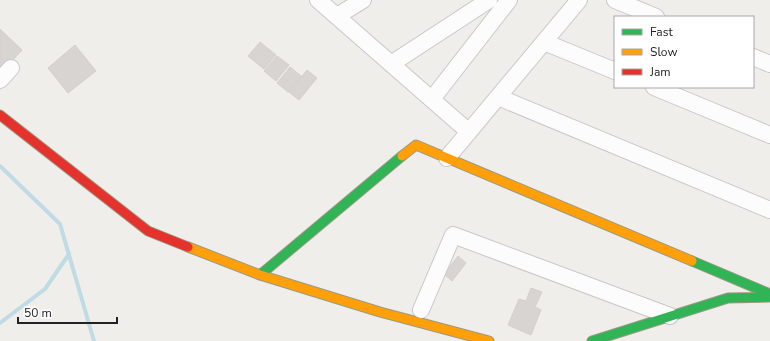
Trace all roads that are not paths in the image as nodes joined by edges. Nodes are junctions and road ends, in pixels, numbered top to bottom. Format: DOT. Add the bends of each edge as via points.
graph roads {
  1 [pos="318,0"];
  2 [pos="363,0"];
  3 [pos="489,0"];
  4 [pos="509,0"];
  5 [pos="579,0"];
  6 [pos="615,0"];
  7 [pos="337,16"];
  8 [pos="654,16"];
  9 [pos="544,42"];
  10 [pos="754,57"];
  11 [pos="391,64"];
  12 [pos="770,64"];
  13 [pos="11,68"];
  14 [pos="614,71"];
  15 [pos="0,80"];
  16 [pos="656,88"];
  17 [pos="498,97"];
  18 [pos="432,100"];
  19 [pos="0,115"];
  20 [pos="469,132"];
  21 [pos="770,135"];
  22 [pos="448,158"];
  23 [pos="770,210"];
  24 [pos="260,275"];
  25 [pos="770,294"];
  26 [pos="770,297"];
  27 [pos="421,310"];
  28 [pos="670,316"];
  29 [pos="489,341"];
  30 [pos="592,341"];
  1 -- 7 [label="street"];
  2 -- 7 [label="street"];
  3 -- 11 [label="street"];
  4 -- 18 [label="street"];
  5 -- 9 [label="street"];
  6 -- 8 [label="street"];
  7 -- 11 [label="street"];
  9 -- 14 [label="street"];
  9 -- 17 [label="street"];
  10 -- 12 [label="street"];
  11 -- 18 [label="street"];
  13 -- 15 [label="street"];
  16 -- 21 [label="street"];
  17 -- 20 [label="street"];
  17 -- 23 [label="street"];
  18 -- 20 [label="street"];
  19 -- 24 [label="street" via="148,231"];
  20 -- 22 [label="street"];
  22 -- 24 [label="street" via="416,145"];
  22 -- 25 [label="street"];
  24 -- 29 [label="street" via="380,312"];
  26 -- 28 [label="street" via="728,298"];
  27 -- 28 [label="street" via="453,235"];
  28 -- 30 [label="street"];
}
